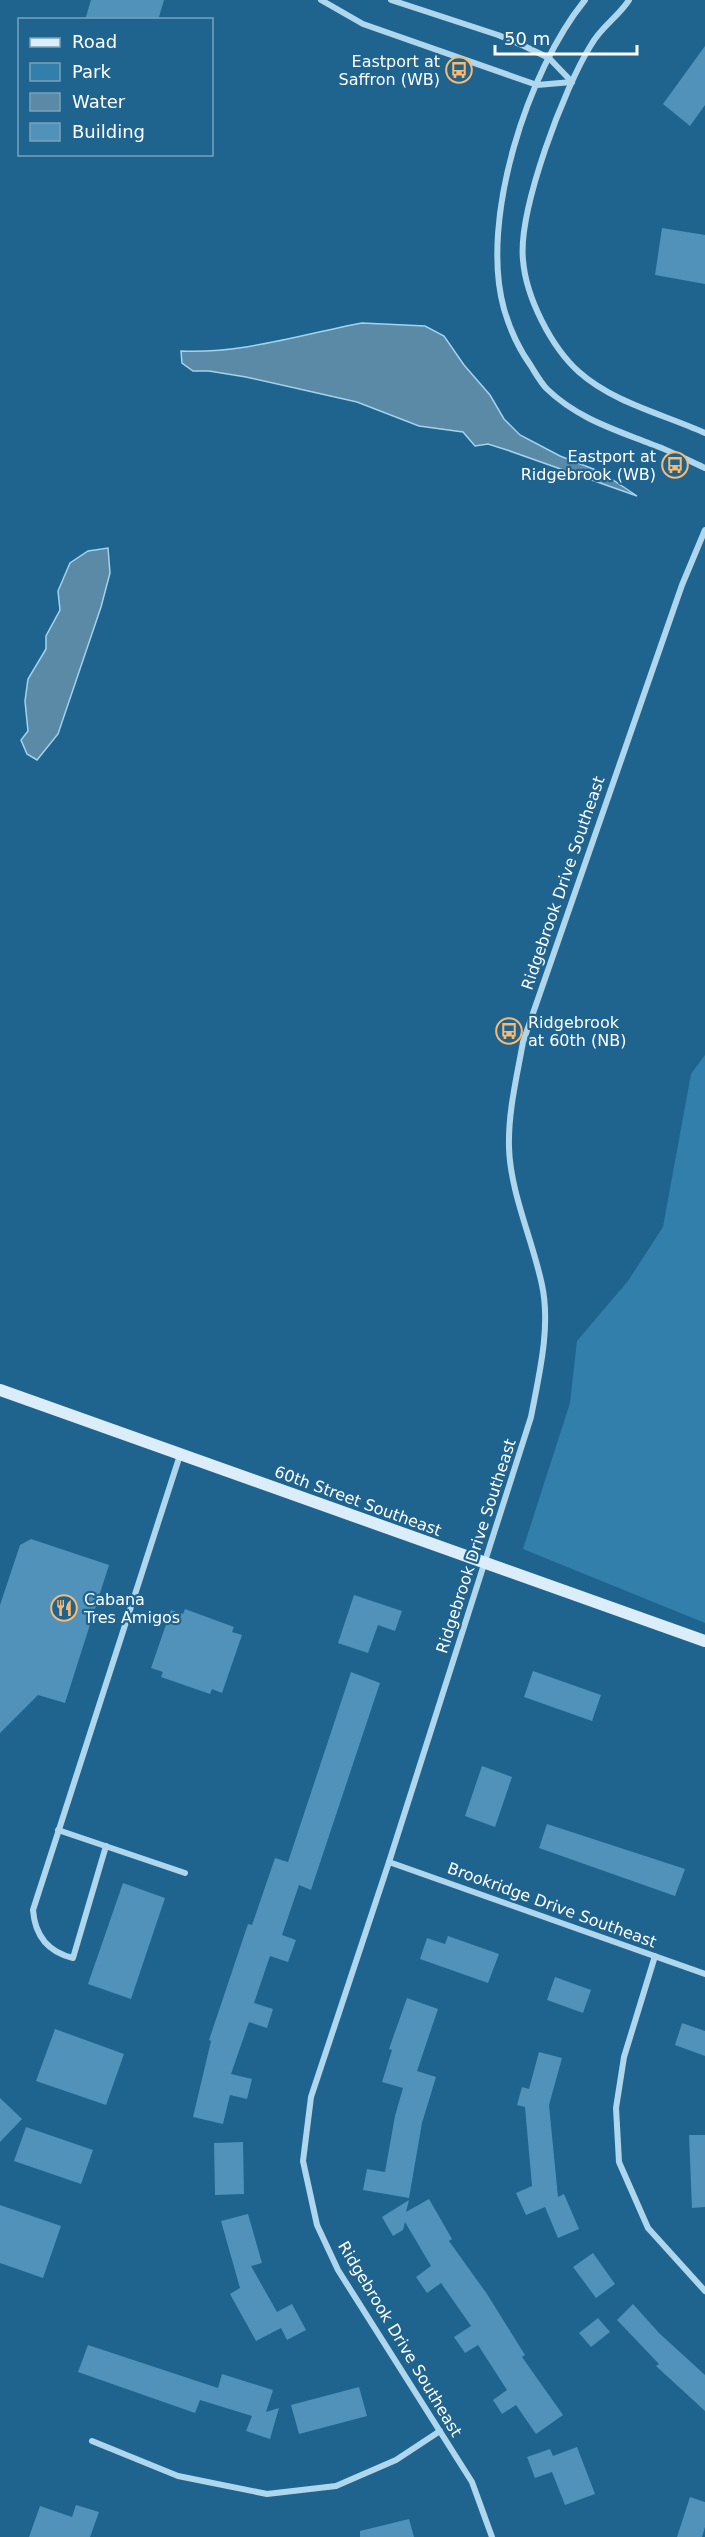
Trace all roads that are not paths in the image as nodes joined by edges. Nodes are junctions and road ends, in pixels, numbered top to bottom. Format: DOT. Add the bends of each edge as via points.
graph roads {
  1 [pos="321,0"];
  2 [pos="391,0"];
  3 [pos="585,0"];
  4 [pos="629,0"];
  5 [pos="549,58"];
  6 [pos="572,82"];
  7 [pos="537,85"];
  8 [pos="705,433"];
  9 [pos="705,468"];
  10 [pos="705,530"];
  11 [pos="0,1390"];
  12 [pos="180,1455"];
  13 [pos="485,1564"];
  14 [pos="705,1641"];
  15 [pos="58,1830"];
  16 [pos="106,1846"];
  17 [pos="389,1862"];
  18 [pos="185,1873"];
  19 [pos="655,1956"];
  20 [pos="705,1974"];
  21 [pos="705,2291"];
  22 [pos="440,2431"];
  23 [pos="92,2441"];
  24 [pos="492,2537"];
  1 -- 7 [label="street" via="363,24"];
  2 -- 5 [label="street" via="498,35"];
  3 -- 5 [label="street"];
  4 -- 6 [label="street" via="590,45"];
  5 -- 6 [label="street"];
  5 -- 7 [label="street"];
  6 -- 7 [label="street"];
  6 -- 8 [label="street" via="546,148 526,225 523,260 532,297 546,331 578,371 604,390"];
  7 -- 9 [label="street" via="515,141 498,238 499,284 517,345 545,387 570,407 606,428"];
  10 -- 13 [label="street, Ridgebrook Drive Southeast" via="678,596 523,1042 509,1147 520,1207 543,1287 545,1325 531,1417"];
  11 -- 12 [label="main road, 60th Street Southeast"];
  12 -- 13 [label="main road, 60th Street Southeast"];
  12 -- 15 [label="street"];
  13 -- 14 [label="main road, 60th Street Southeast"];
  13 -- 17 [label="street, Ridgebrook Drive Southeast"];
  15 -- 16 [label="street"];
  15 -- 16 [label="street" via="33,1910 34,1927 45,1944 60,1955 73,1958"];
  16 -- 18 [label="street"];
  17 -- 19 [label="street, Brookridge Drive Southeast"];
  17 -- 22 [label="street, Ridgebrook Drive Southeast" via="312,2097 303,2161 317,2225 338,2270"];
  19 -- 20 [label="street, Brookridge Drive Southeast"];
  19 -- 21 [label="street" via="624,2057 616,2108 619,2162 648,2228"];
  22 -- 23 [label="street" via="396,2460 336,2486 267,2494 178,2476"];
  22 -- 24 [label="street, Ridgebrook Drive Southeast" via="472,2482"];
}
